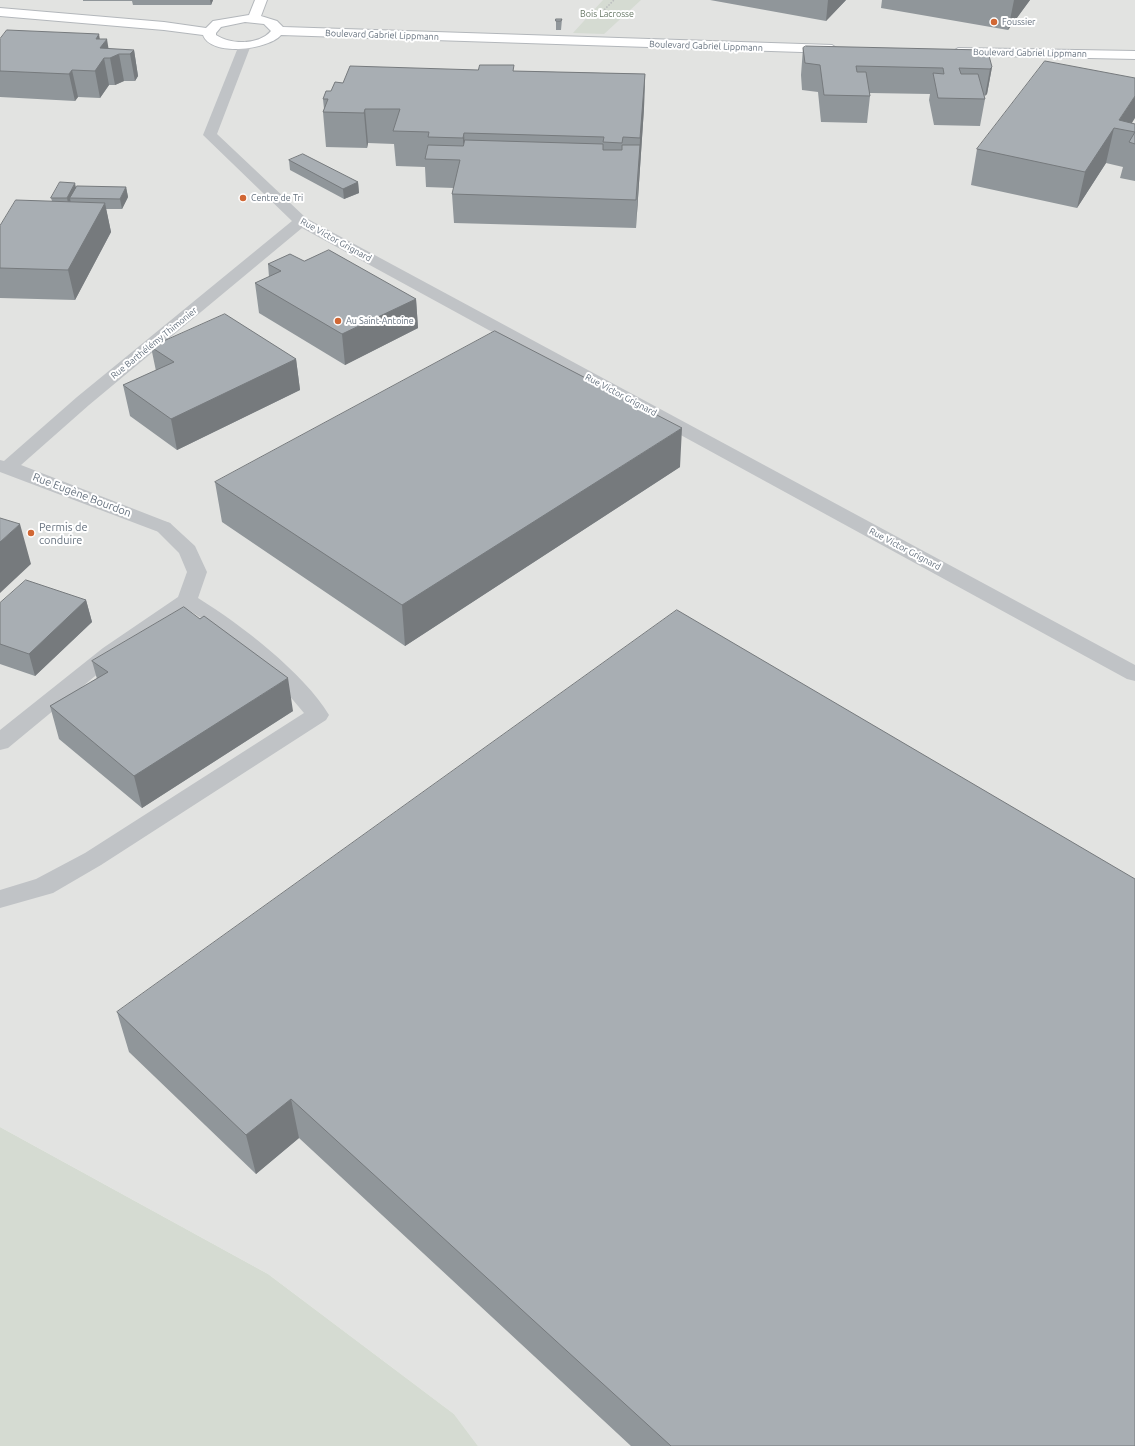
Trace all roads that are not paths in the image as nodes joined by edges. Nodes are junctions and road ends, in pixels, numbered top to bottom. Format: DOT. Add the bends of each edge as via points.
graph roads {
  1 [pos="261,0"];
  2 [pos="0,12"];
  3 [pos="254,18"];
  4 [pos="278,31"];
  5 [pos="209,32"];
  6 [pos="245,45"];
  7 [pos="846,49"];
  8 [pos="948,52"];
  9 [pos="1135,55"];
  10 [pos="302,222"];
  11 [pos="4,466"];
  12 [pos="187,600"];
  13 [pos="1135,674"];
  14 [pos="0,742"];
  15 [pos="0,899"];
  1 -- 3 [label="street"];
  2 -- 5 [label="street"];
  3 -- 4 [label="street" via="272,23"];
  3 -- 5 [label="street" via="225,21 217,24"];
  4 -- 6 [label="street" via="264,42"];
  4 -- 7 [label="street, Boulevard Gabriel Lippmann"];
  5 -- 6 [label="street" via="214,41"];
  6 -- 10 [label="street, Rue Victor Grignard" via="210,135"];
  8 -- 9 [label="street, Boulevard Gabriel Lippmann"];
  10 -- 11 [label="street, Rue Barthélémy Thimonier"];
  10 -- 13 [label="street, Rue Victor Grignard"];
  11 -- 12 [label="street, Rue Eugène Bourdon" via="163,527 188,550 197,572"];
  12 -- 14 [label="street" via="110,653"];
  12 -- 15 [label="street" via="217,619 284,676 318,715 93,859 44,886"];
}
